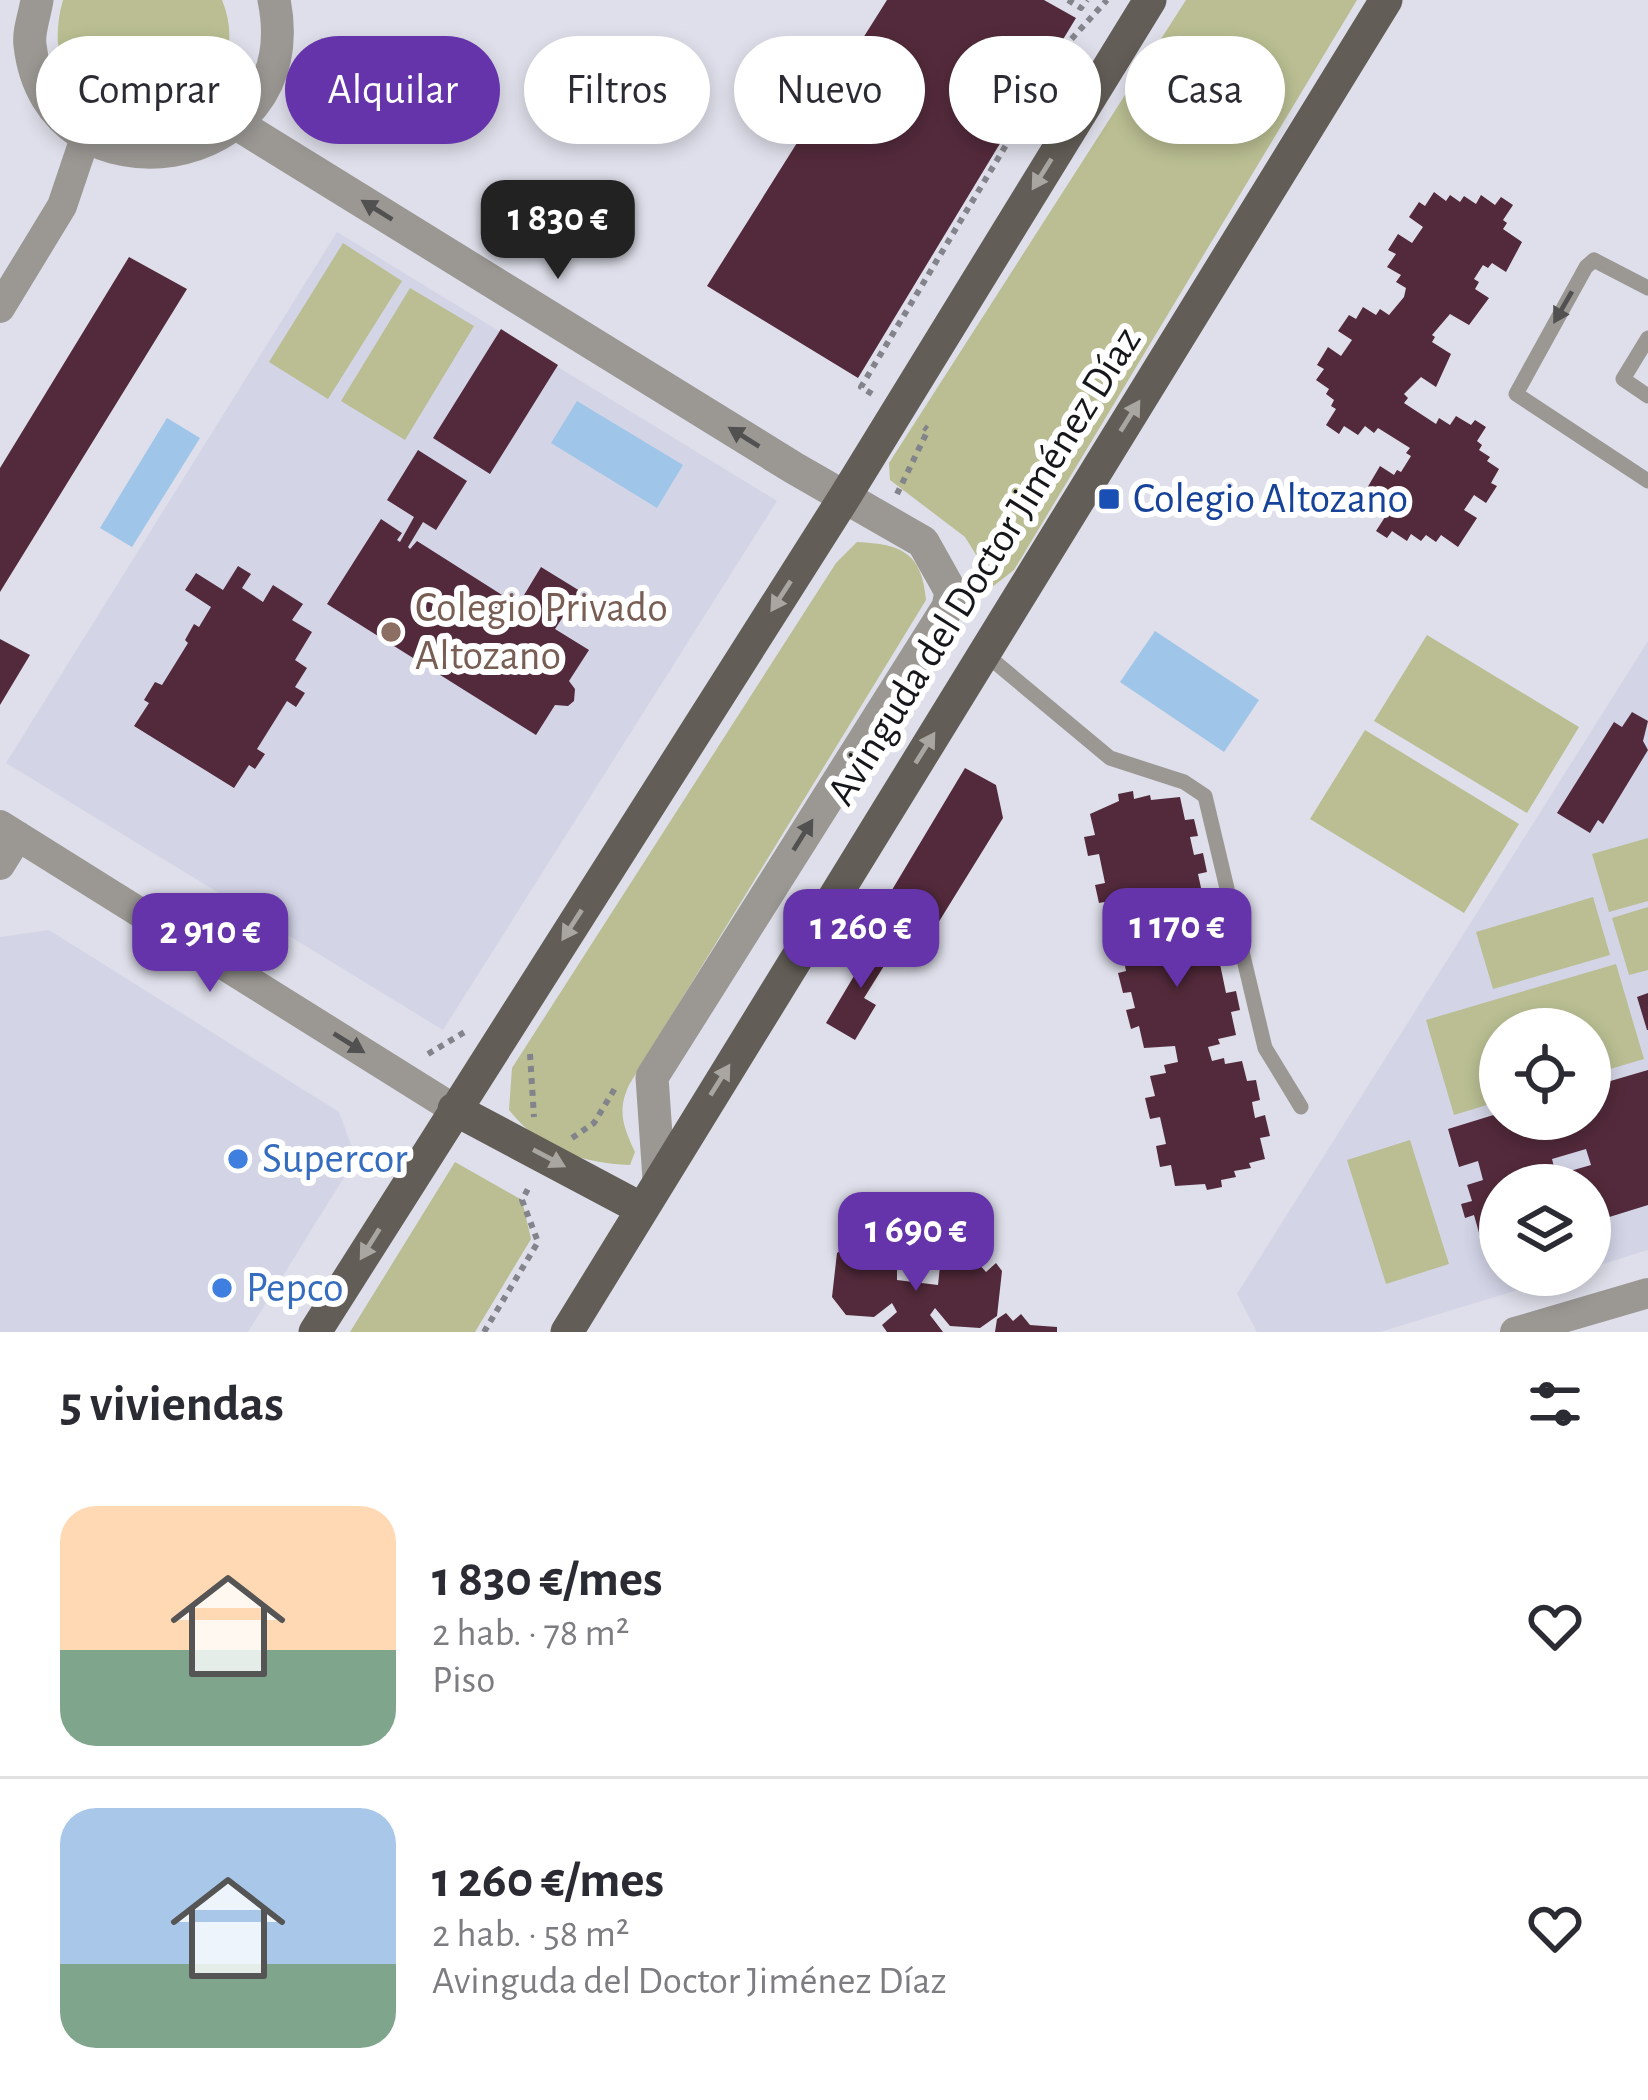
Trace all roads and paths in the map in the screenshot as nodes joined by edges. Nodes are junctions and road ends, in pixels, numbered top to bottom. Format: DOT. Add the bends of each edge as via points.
graph roads {
  1 [pos="37,0"];
  2 [pos="274,0"];
  3 [pos="1067,0"];
  4 [pos="1087,0"];
  5 [pos="1107,0"];
  6 [pos="1386,0"];
  7 [pos="1148,1"];
  8 [pos="36,66"];
  9 [pos="261,94"];
  10 [pos="261,139"];
  11 [pos="83,144"];
  12 [pos="108,144"];
  13 [pos="203,144"];
  14 [pos="1648,288"];
  15 [pos="0,308"];
  16 [pos="1648,338"];
  17 [pos="1648,396"];
  18 [pos="897,409"];
  19 [pos="1648,481"];
  20 [pos="844,498"];
  21 [pos="884,520"];
  22 [pos="984,653"];
  23 [pos="9,831"];
  24 [pos="0,865"];
  25 [pos="619,1083"];
  26 [pos="1301,1107"];
  27 [pos="454,1109"];
  28 [pos="547,1157"];
  29 [pos="659,1179"];
  30 [pos="642,1209"];
  31 [pos="1648,1293"];
  32 [pos="315,1332"];
  33 [pos="484,1332"];
  34 [pos="567,1332"];
  35 [pos="1515,1332"];
  1 -- 8 [label="street" via="29,44"];
  2 -- 9 [label="street" via="277,52"];
  3 -- 4 [label="path" via="1081,8"];
  5 -- 18 [label="path" via="1056,61 861,387"];
  22 -- 6 [label="main road, Avinguda del Doctor Jiménez Díaz, one-way"];
  7 -- 18 [label="main road, one-way"];
  20 -- 10 [label="street, Avinguda del Doctor Jiménez Díaz, one-way"];
  11 -- 15 [label="street" via="62,206"];
  12 -- 13 [label="street" via="172,154"];
  14 -- 19 [label="lane, one-way" via="1594,260 1516,394"];
  16 -- 17 [label="lane" via="1623,379"];
  18 -- 20 [label="main road"];
  18 -- 21 [label="path" via="928,430"];
  20 -- 21 [label="street, Avinguda del Doctor Jiménez Díaz"];
  20 -- 27 [label="main road, one-way"];
  29 -- 21 [label="street, Avinguda del Doctor Jiménez Díaz, one-way" via="652,1077 948,607 951,592 922,542"];
  22 -- 26 [label="lane" via="1110,758 1205,796 1265,1048"];
  29 -- 22 [label="main road, Avinguda del Doctor Jiménez Díaz, one-way"];
  23 -- 24 [label="street"];
  23 -- 27 [label="street, one-way"];
  25 -- 28 [label="path" via="594,1123"];
  27 -- 28 [label="main road"];
  27 -- 32 [label="main road, one-way"];
  28 -- 30 [label="main road, one-way"];
  28 -- 33 [label="path" via="522,1200 538,1242"];
  29 -- 30 [label="main road, Avinguda del Doctor Jiménez Díaz"];
  30 -- 34 [label="main road, Avinguda del Doctor Jiménez Díaz"];
  31 -- 35 [label="street"];
}
